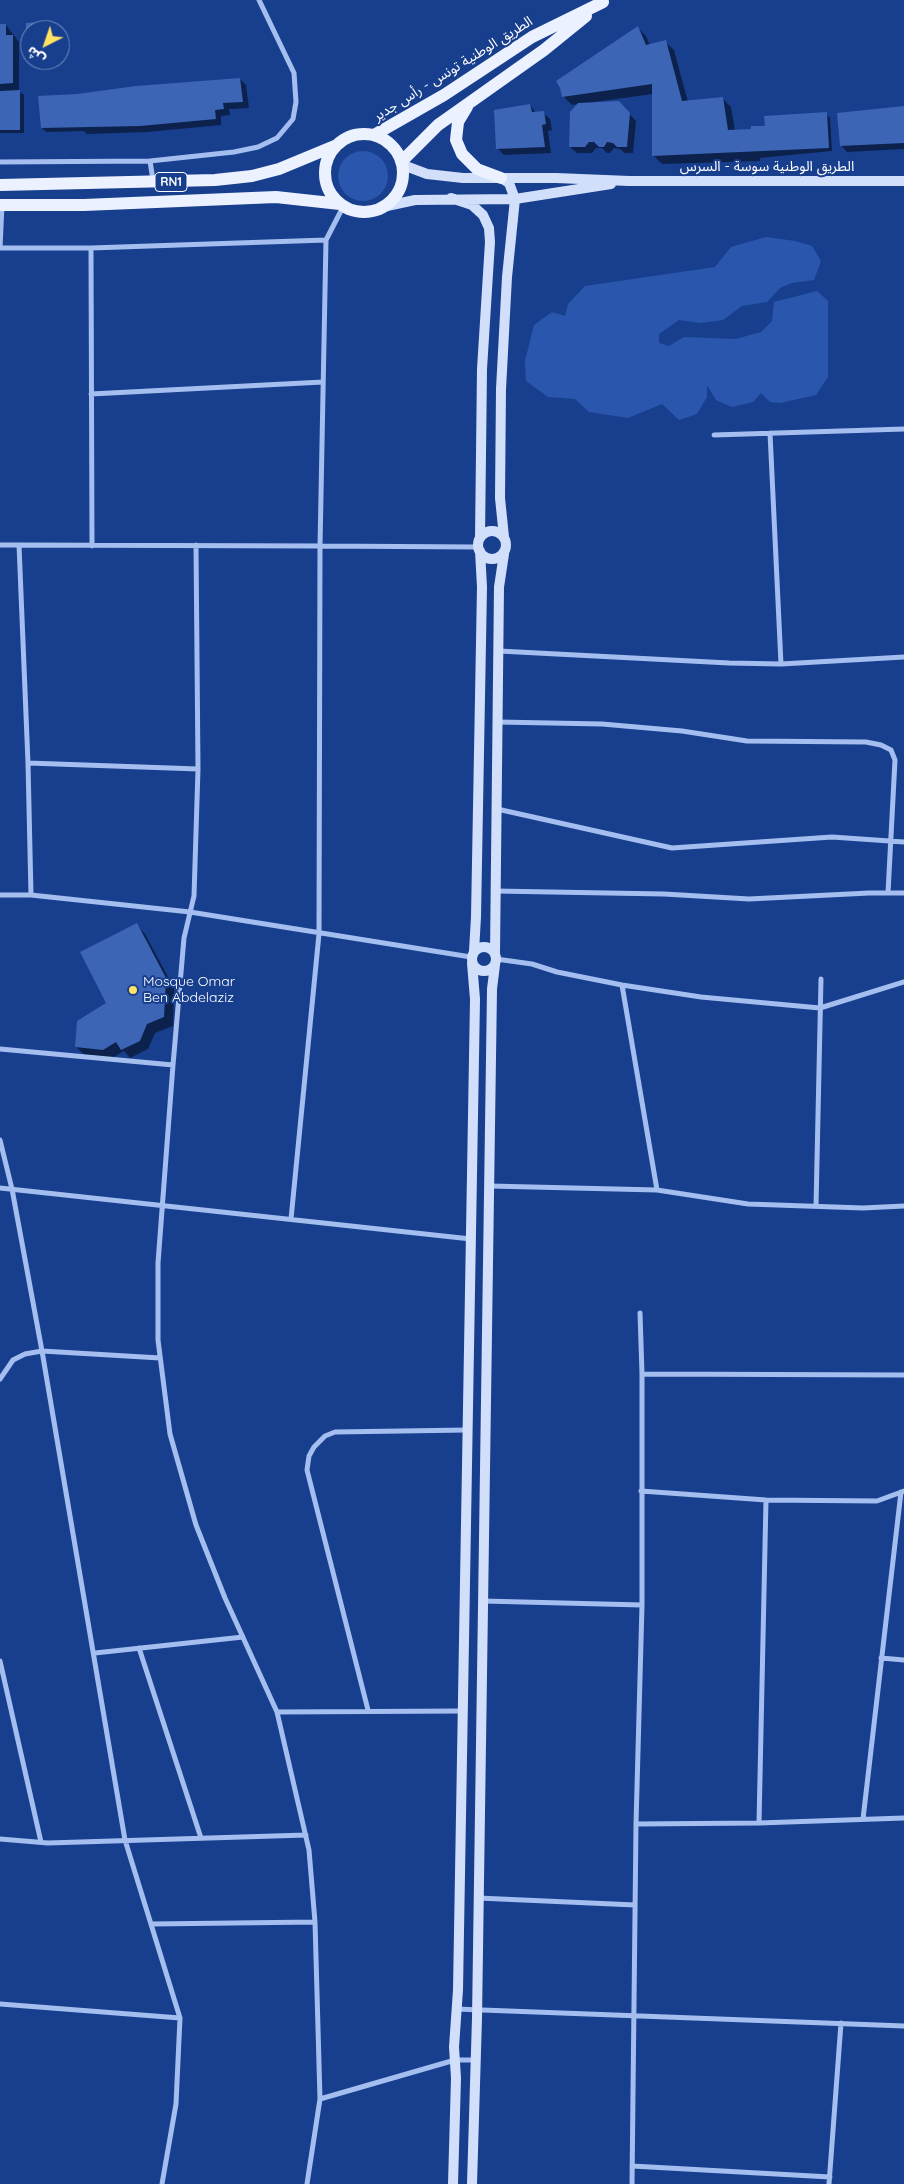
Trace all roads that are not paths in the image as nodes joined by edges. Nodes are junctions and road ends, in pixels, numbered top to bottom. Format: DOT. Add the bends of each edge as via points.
graph roads {
  1 [pos="259,0"];
  2 [pos="604,1"];
  3 [pos="478,95"];
  4 [pos="374,135"];
  5 [pos="337,145"];
  6 [pos="150,161"];
  7 [pos="0,162"];
  8 [pos="402,163"];
  9 [pos="501,178"];
  10 [pos="629,181"];
  11 [pos="904,181"];
  12 [pos="153,182"];
  13 [pos="0,185"];
  14 [pos="451,198"];
  15 [pos="515,199"];
  16 [pos="1,205"];
  17 [pos="341,205"];
  18 [pos="387,206"];
  19 [pos="326,240"];
  20 [pos="0,248"];
  21 [pos="92,248"];
  22 [pos="323,382"];
  23 [pos="91,394"];
  24 [pos="904,429"];
  25 [pos="770,433"];
  26 [pos="714,435"];
  27 [pos="504,537"];
  28 [pos="0,545"];
  29 [pos="19,545"];
  30 [pos="196,545"];
  31 [pos="479,545"];
  32 [pos="92,546"];
  33 [pos="320,546"];
  34 [pos="504,554"];
  35 [pos="499,651"];
  36 [pos="904,657"];
  37 [pos="781,664"];
  38 [pos="498,722"];
  39 [pos="28,763"];
  40 [pos="198,769"];
  41 [pos="496,809"];
  42 [pos="891,841"];
  43 [pos="904,842"];
  44 [pos="495,891"];
  45 [pos="888,893"];
  46 [pos="904,894"];
  47 [pos="0,895"];
  48 [pos="31,895"];
  49 [pos="190,912"];
  50 [pos="319,934"];
  51 [pos="472,957"];
  52 [pos="495,959"];
  53 [pos="820,979"];
  54 [pos="904,982"];
  55 [pos="622,985"];
  56 [pos="820,1008"];
  57 [pos="0,1049"];
  58 [pos="174,1065"];
  59 [pos="0,1140"];
  60 [pos="490,1186"];
  61 [pos="0,1188"];
  62 [pos="12,1189"];
  63 [pos="657,1190"];
  64 [pos="164,1206"];
  65 [pos="816,1206"];
  66 [pos="904,1206"];
  67 [pos="291,1219"];
  68 [pos="471,1239"];
  69 [pos="640,1314"];
  70 [pos="42,1351"];
  71 [pos="160,1358"];
  72 [pos="642,1374"];
  73 [pos="904,1375"];
  74 [pos="0,1379"];
  75 [pos="467,1430"];
  76 [pos="641,1491"];
  77 [pos="902,1491"];
  78 [pos="766,1500"];
  79 [pos="483,1602"];
  80 [pos="642,1605"];
  81 [pos="243,1636"];
  82 [pos="139,1648"];
  83 [pos="95,1653"];
  84 [pos="881,1658"];
  85 [pos="904,1660"];
  86 [pos="0,1661"];
  87 [pos="368,1710"];
  88 [pos="463,1710"];
  89 [pos="277,1712"];
  90 [pos="904,1818"];
  91 [pos="863,1819"];
  92 [pos="759,1823"];
  93 [pos="636,1824"];
  94 [pos="306,1835"];
  95 [pos="201,1838"];
  96 [pos="0,1839"];
  97 [pos="125,1840"];
  98 [pos="41,1842"];
  99 [pos="478,1898"];
  100 [pos="635,1906"];
  101 [pos="315,1922"];
  102 [pos="152,1924"];
  103 [pos="0,2004"];
  104 [pos="456,2009"];
  105 [pos="476,2009"];
  106 [pos="634,2016"];
  107 [pos="180,2018"];
  108 [pos="842,2023"];
  109 [pos="904,2026"];
  110 [pos="454,2060"];
  111 [pos="475,2060"];
  112 [pos="320,2099"];
  113 [pos="632,2166"];
  114 [pos="830,2177"];
  115 [pos="162,2184"];
  116 [pos="307,2184"];
  117 [pos="453,2184"];
  118 [pos="472,2184"];
  119 [pos="632,2184"];
  120 [pos="829,2184"];
  1 -- 6 [label="street" via="294,73 296,102 293,119 277,138 258,147"];
  2 -- 3 [label="main road, الطريق الوطنية تونس - رأس جدير / RN1" via="544,50"];
  2 -- 4 [label="main road, الطريق الوطنية تونس - رأس جدير / RN1" via="532,37 444,95"];
  3 -- 8 [label="main road, الطريق الوطنية تونس - رأس جدير / RN1" via="438,125"];
  3 -- 9 [label="main road" via="458,122 456,140 462,154 476,169"];
  4 -- 5 [label="main road, RN1" via="360,134"];
  4 -- 8 [label="main road" via="396,150"];
  5 -- 12 [label="main road, RN1" via="279,169 252,176"];
  5 -- 17 [label="main road" via="325,168 331,194"];
  6 -- 7 [label="street"];
  6 -- 12 [label="street"];
  8 -- 9 [label="main road, الطريق الوطنية سوسة - السرس" via="437,175"];
  8 -- 18 [label="main road" via="404,177 401,188"];
  9 -- 10 [label="main road, الطريق الوطنية سوسة - السرس"];
  9 -- 15 [label="main road" via="509,183"];
  10 -- 11 [label="main road, الطريق الوطنية سوسة - السرس"];
  10 -- 15 [label="main road, الطريق الوطنية سوسة - السرس"];
  12 -- 13 [label="main road, RN1"];
  14 -- 15 [label="main road, الطريق الوطنية سوسة - السرس"];
  14 -- 18 [label="main road, الطريق الوطنية سوسة - السرس"];
  14 -- 31 [label="main road" via="472,206 483,215 489,228 482,369"];
  15 -- 27 [label="main road" via="507,277 501,409 500,511"];
  16 -- 17 [label="main road, RN1" via="276,197"];
  16 -- 20 [label="street"];
  17 -- 18 [label="main road, RN1" via="366,213"];
  17 -- 19 [label="street"];
  19 -- 21 [label="street"];
  19 -- 22 [label="street"];
  20 -- 21 [label="street"];
  21 -- 23 [label="street"];
  22 -- 23 [label="street"];
  22 -- 33 [label="street"];
  23 -- 32 [label="street"];
  24 -- 25 [label="street"];
  25 -- 26 [label="street"];
  25 -- 37 [label="street"];
  27 -- 31 [label="main road" via="492,531"];
  27 -- 34 [label="main road" via="507,545"];
  28 -- 29 [label="street"];
  29 -- 32 [label="street"];
  29 -- 39 [label="street"];
  30 -- 32 [label="street"];
  30 -- 33 [label="street"];
  30 -- 40 [label="street"];
  31 -- 33 [label="street"];
  31 -- 34 [label="main road" via="482,555 491,559"];
  31 -- 51 [label="main road" via="482,597 476,907"];
  33 -- 50 [label="street"];
  34 -- 35 [label="main road" via="499,576"];
  35 -- 37 [label="street"];
  35 -- 38 [label="main road"];
  36 -- 37 [label="street"];
  38 -- 41 [label="main road"];
  38 -- 42 [label="street" via="602,724 747,741 866,742 881,745 891,750 895,760"];
  39 -- 40 [label="street"];
  39 -- 48 [label="street"];
  40 -- 49 [label="street" via="194,896"];
  41 -- 42 [label="street" via="672,848 832,837"];
  41 -- 44 [label="main road"];
  42 -- 43 [label="street"];
  42 -- 45 [label="street"];
  44 -- 45 [label="street" via="749,899"];
  44 -- 52 [label="main road"];
  45 -- 46 [label="street"];
  47 -- 48 [label="street"];
  48 -- 49 [label="street"];
  49 -- 50 [label="street"];
  49 -- 58 [label="street" via="184,938"];
  50 -- 51 [label="street"];
  50 -- 67 [label="street"];
  51 -- 52 [label="main road" via="484,946"];
  51 -- 52 [label="main road" via="476,969 484,971 492,968"];
  51 -- 68 [label="main road" via="475,1000"];
  52 -- 55 [label="street" via="532,964"];
  52 -- 60 [label="main road"];
  53 -- 56 [label="street"];
  54 -- 56 [label="street"];
  55 -- 56 [label="street" via="701,997"];
  55 -- 63 [label="street"];
  56 -- 65 [label="street"];
  57 -- 58 [label="street"];
  58 -- 64 [label="street"];
  59 -- 62 [label="street"];
  60 -- 63 [label="street"];
  60 -- 79 [label="main road"];
  61 -- 62 [label="street"];
  62 -- 64 [label="street"];
  62 -- 70 [label="street"];
  63 -- 65 [label="street" via="748,1204"];
  64 -- 67 [label="street"];
  64 -- 71 [label="street" via="157,1304"];
  65 -- 66 [label="street"];
  67 -- 68 [label="street"];
  68 -- 75 [label="main road"];
  69 -- 72 [label="street"];
  70 -- 71 [label="street"];
  70 -- 74 [label="street" via="13,1360"];
  70 -- 83 [label="street"];
  71 -- 81 [label="street" via="170,1434 196,1525"];
  72 -- 73 [label="street"];
  72 -- 76 [label="street"];
  75 -- 87 [label="street" via="335,1432 325,1436 309,1456 307,1470"];
  75 -- 88 [label="main road"];
  76 -- 78 [label="street"];
  76 -- 80 [label="street"];
  77 -- 78 [label="street" via="878,1501"];
  77 -- 84 [label="street"];
  78 -- 92 [label="street"];
  79 -- 80 [label="street"];
  79 -- 99 [label="main road"];
  80 -- 93 [label="street"];
  81 -- 82 [label="street"];
  81 -- 89 [label="street"];
  82 -- 83 [label="street"];
  82 -- 95 [label="street"];
  83 -- 97 [label="street"];
  84 -- 85 [label="street"];
  84 -- 91 [label="street"];
  86 -- 98 [label="street"];
  87 -- 88 [label="street"];
  87 -- 89 [label="street"];
  88 -- 104 [label="main road"];
  89 -- 94 [label="street"];
  90 -- 91 [label="street"];
  91 -- 92 [label="street"];
  92 -- 93 [label="street"];
  93 -- 100 [label="street"];
  94 -- 95 [label="street"];
  94 -- 101 [label="street"];
  95 -- 97 [label="street"];
  96 -- 98 [label="street"];
  97 -- 98 [label="street"];
  97 -- 102 [label="street"];
  99 -- 100 [label="street"];
  99 -- 105 [label="main road"];
  100 -- 106 [label="street"];
  101 -- 102 [label="street"];
  101 -- 112 [label="street"];
  102 -- 107 [label="street"];
  103 -- 107 [label="street"];
  104 -- 105 [label="street"];
  104 -- 110 [label="main road"];
  105 -- 106 [label="street"];
  105 -- 111 [label="main road"];
  106 -- 108 [label="street"];
  106 -- 113 [label="street"];
  107 -- 115 [label="street" via="176,2104"];
  108 -- 109 [label="street"];
  108 -- 114 [label="street"];
  110 -- 111 [label="street"];
  110 -- 112 [label="street"];
  110 -- 117 [label="main road"];
  111 -- 118 [label="main road"];
  112 -- 116 [label="street"];
  113 -- 114 [label="street"];
  113 -- 119 [label="street"];
  114 -- 120 [label="street"];
}
